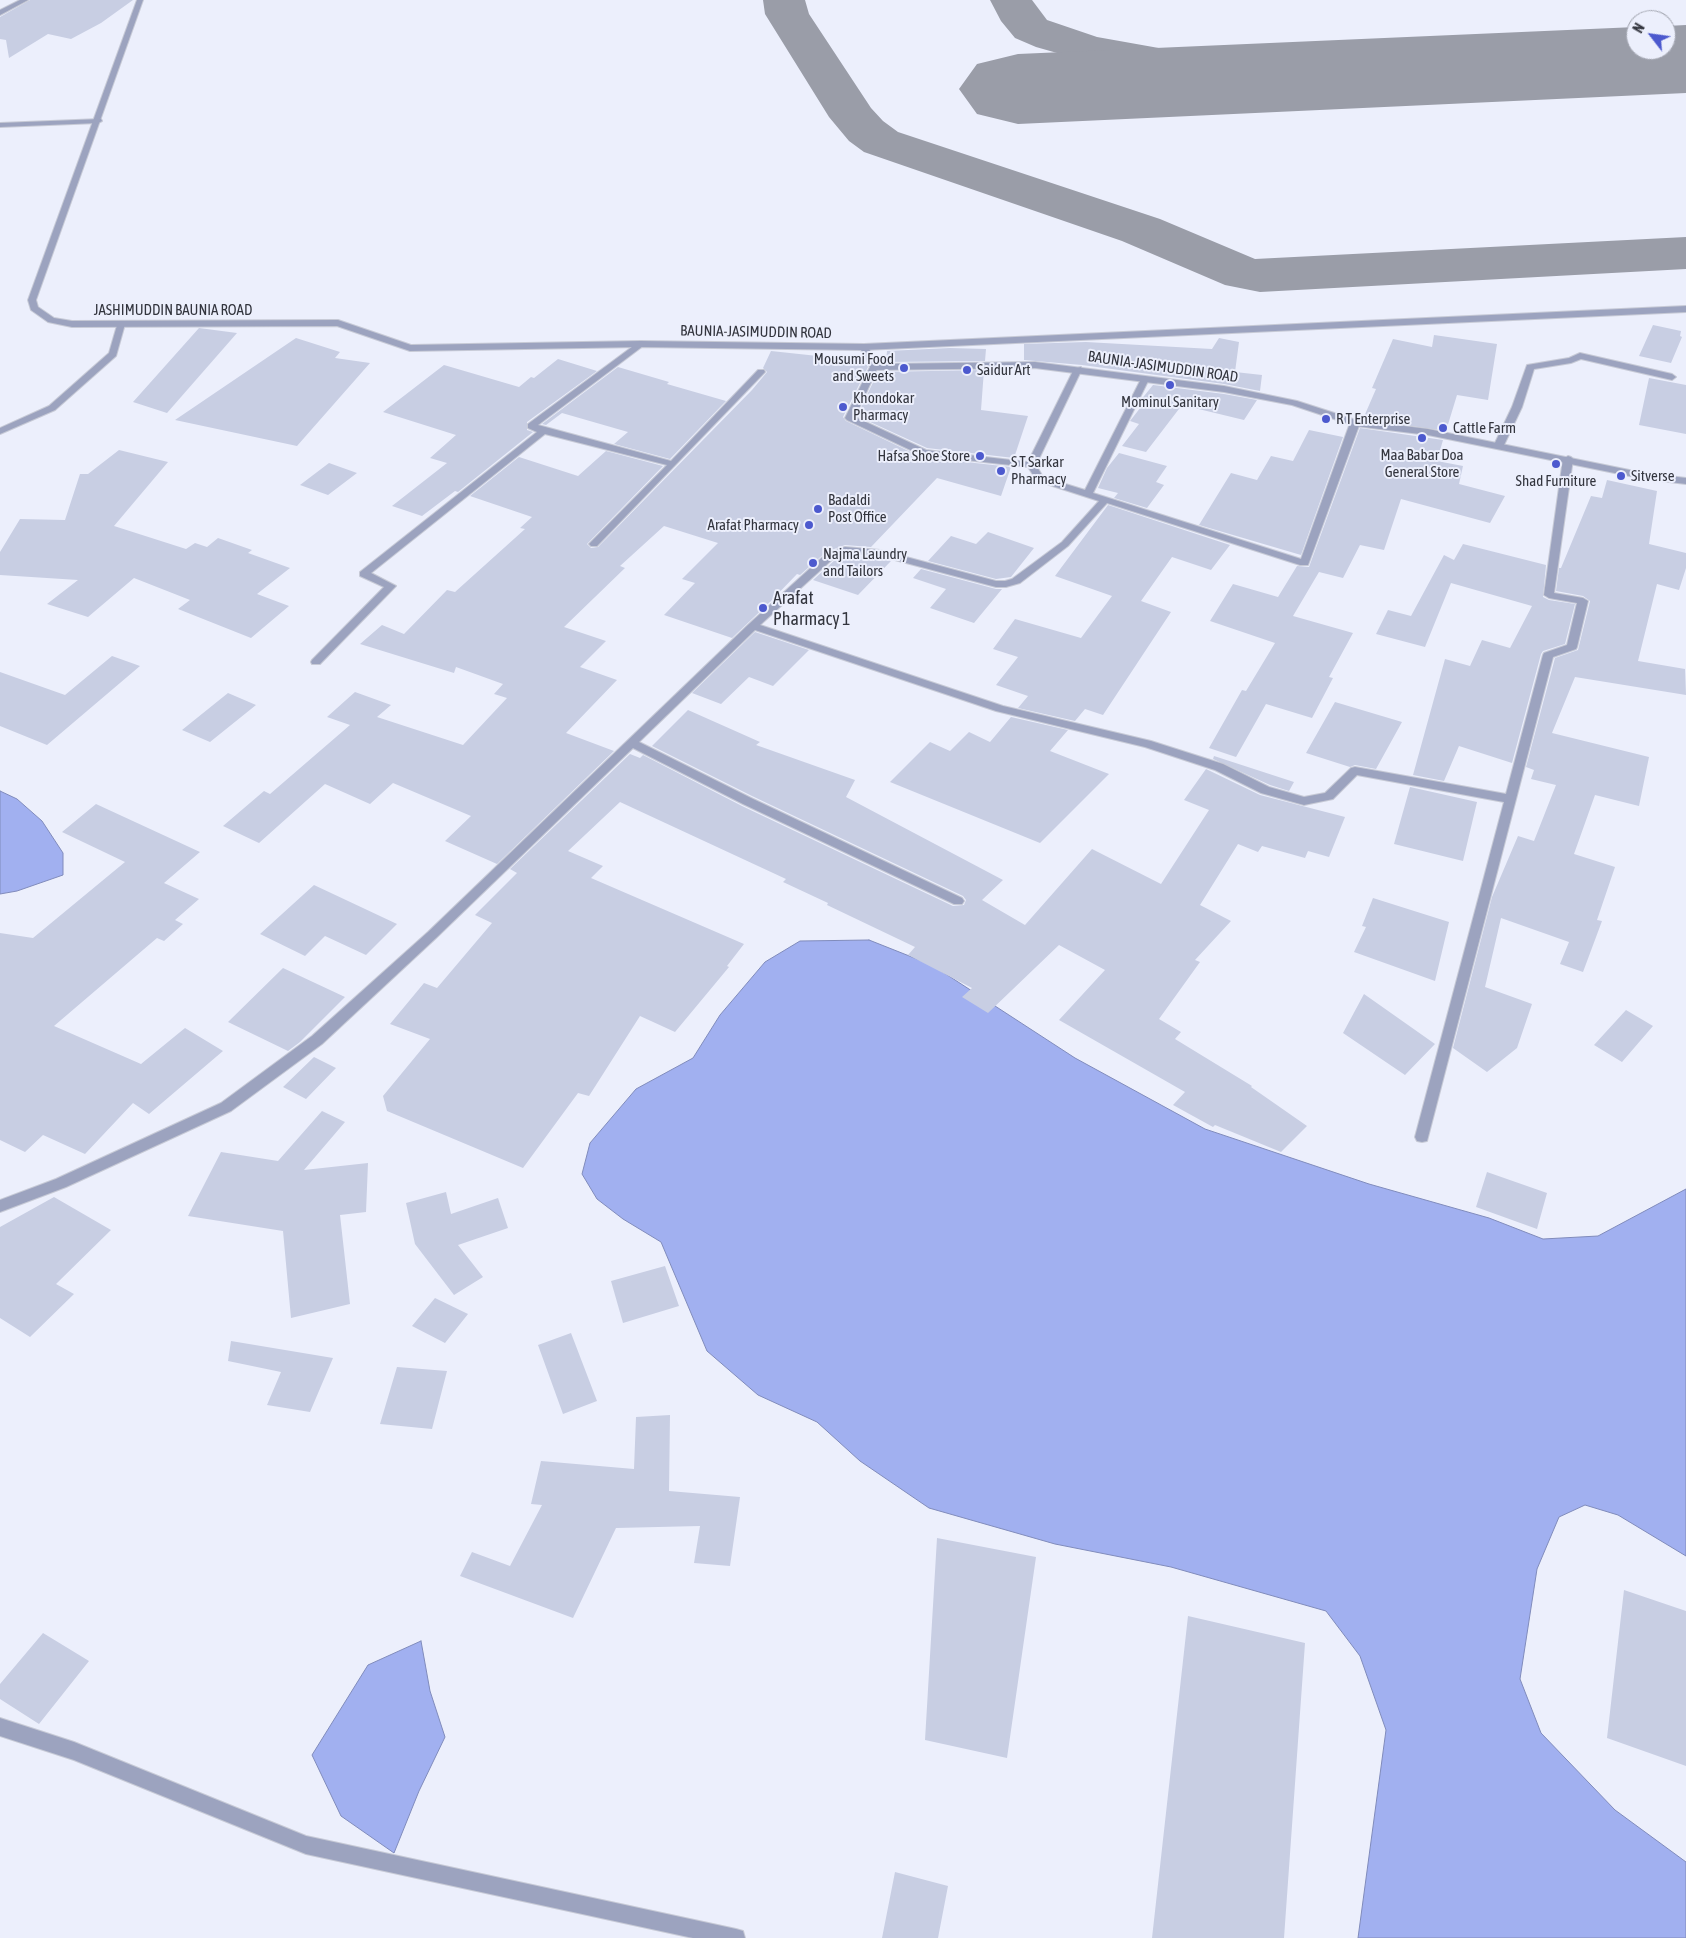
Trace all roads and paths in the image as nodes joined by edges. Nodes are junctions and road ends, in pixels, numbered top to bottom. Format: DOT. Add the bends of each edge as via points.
graph roads {
  1 [pos="25,0"];
  2 [pos="140,0"];
  3 [pos="0,13"];
  4 [pos="98,121"];
  5 [pos="0,125"];
  6 [pos="1686,309"];
  7 [pos="121,324"];
  8 [pos="640,344"];
  9 [pos="864,347"];
  10 [pos="874,367"];
  11 [pos="1078,369"];
  12 [pos="761,372"];
  13 [pos="1672,377"];
  14 [pos="1145,379"];
  15 [pos="1355,423"];
  16 [pos="0,431"];
  17 [pos="543,431"];
  18 [pos="1499,445"];
  19 [pos="1568,459"];
  20 [pos="673,464"];
  21 [pos="1031,465"];
  22 [pos="1686,481"];
  23 [pos="1087,494"];
  24 [pos="1104,500"];
  25 [pos="594,544"];
  26 [pos="754,626"];
  27 [pos="316,662"];
  28 [pos="632,743"];
  29 [pos="1510,799"];
  30 [pos="958,902"];
  31 [pos="1422,1137"];
  32 [pos="0,1206"];
  33 [pos="0,1727"];
  34 [pos="736,1938"];
  1 -- 3 [label="street"];
  2 -- 4 [label="street, JASHIMUDDIN BAUNIA ROAD"];
  4 -- 5 [label="street"];
  4 -- 7 [label="street, JASHIMUDDIN BAUNIA ROAD" via="32,300 40,314 52,320 72,324"];
  6 -- 9 [label="street, BAUNIA-JASIMUDDIN ROAD"];
  7 -- 8 [label="street, JASHIMUDDIN BAUNIA ROAD" via="338,323 410,348"];
  7 -- 16 [label="street" via="112,354 66,396 43,413"];
  8 -- 9 [label="street, BAUNIA-JASIMUDDIN ROAD"];
  8 -- 17 [label="street" via="531,426"];
  9 -- 10 [label="street"];
  10 -- 11 [label="street, BAUNIA-JASIMUDDIN ROAD" via="1035,365"];
  10 -- 21 [label="street" via="850,418 924,453"];
  11 -- 14 [label="street, BAUNIA-JASIMUDDIN ROAD"];
  11 -- 21 [label="street"];
  12 -- 20 [label="street"];
  13 -- 18 [label="street" via="1580,356 1530,367 1517,408"];
  14 -- 15 [label="street, BAUNIA-JASIMUDDIN ROAD" via="1224,389 1285,402"];
  14 -- 23 [label="street"];
  15 -- 18 [label="street, BAUNIA-JASIMUDDIN ROAD"];
  15 -- 24 [label="street" via="1304,563"];
  17 -- 20 [label="street"];
  17 -- 27 [label="street" via="364,574 391,586"];
  18 -- 19 [label="street, BAUNIA-JASIMUDDIN ROAD"];
  19 -- 22 [label="street, BAUNIA-JASIMUDDIN ROAD" via="1644,476"];
  19 -- 29 [label="street" via="1549,595 1583,601 1572,647 1548,655"];
  20 -- 25 [label="street"];
  21 -- 23 [label="street" via="1040,479"];
  23 -- 24 [label="street"];
  24 -- 26 [label="street" via="1065,544 1016,581 996,584 880,553 845,550 831,555"];
  26 -- 28 [label="street"];
  26 -- 29 [label="street" via="1000,709 1148,744 1219,768 1265,790 1304,801 1329,796 1355,772"];
  28 -- 30 [label="street"];
  28 -- 32 [label="street" via="317,1040 226,1107 61,1183"];
  29 -- 31 [label="street"];
  33 -- 34 [label="street" via="74,1750 306,1845"];
}
